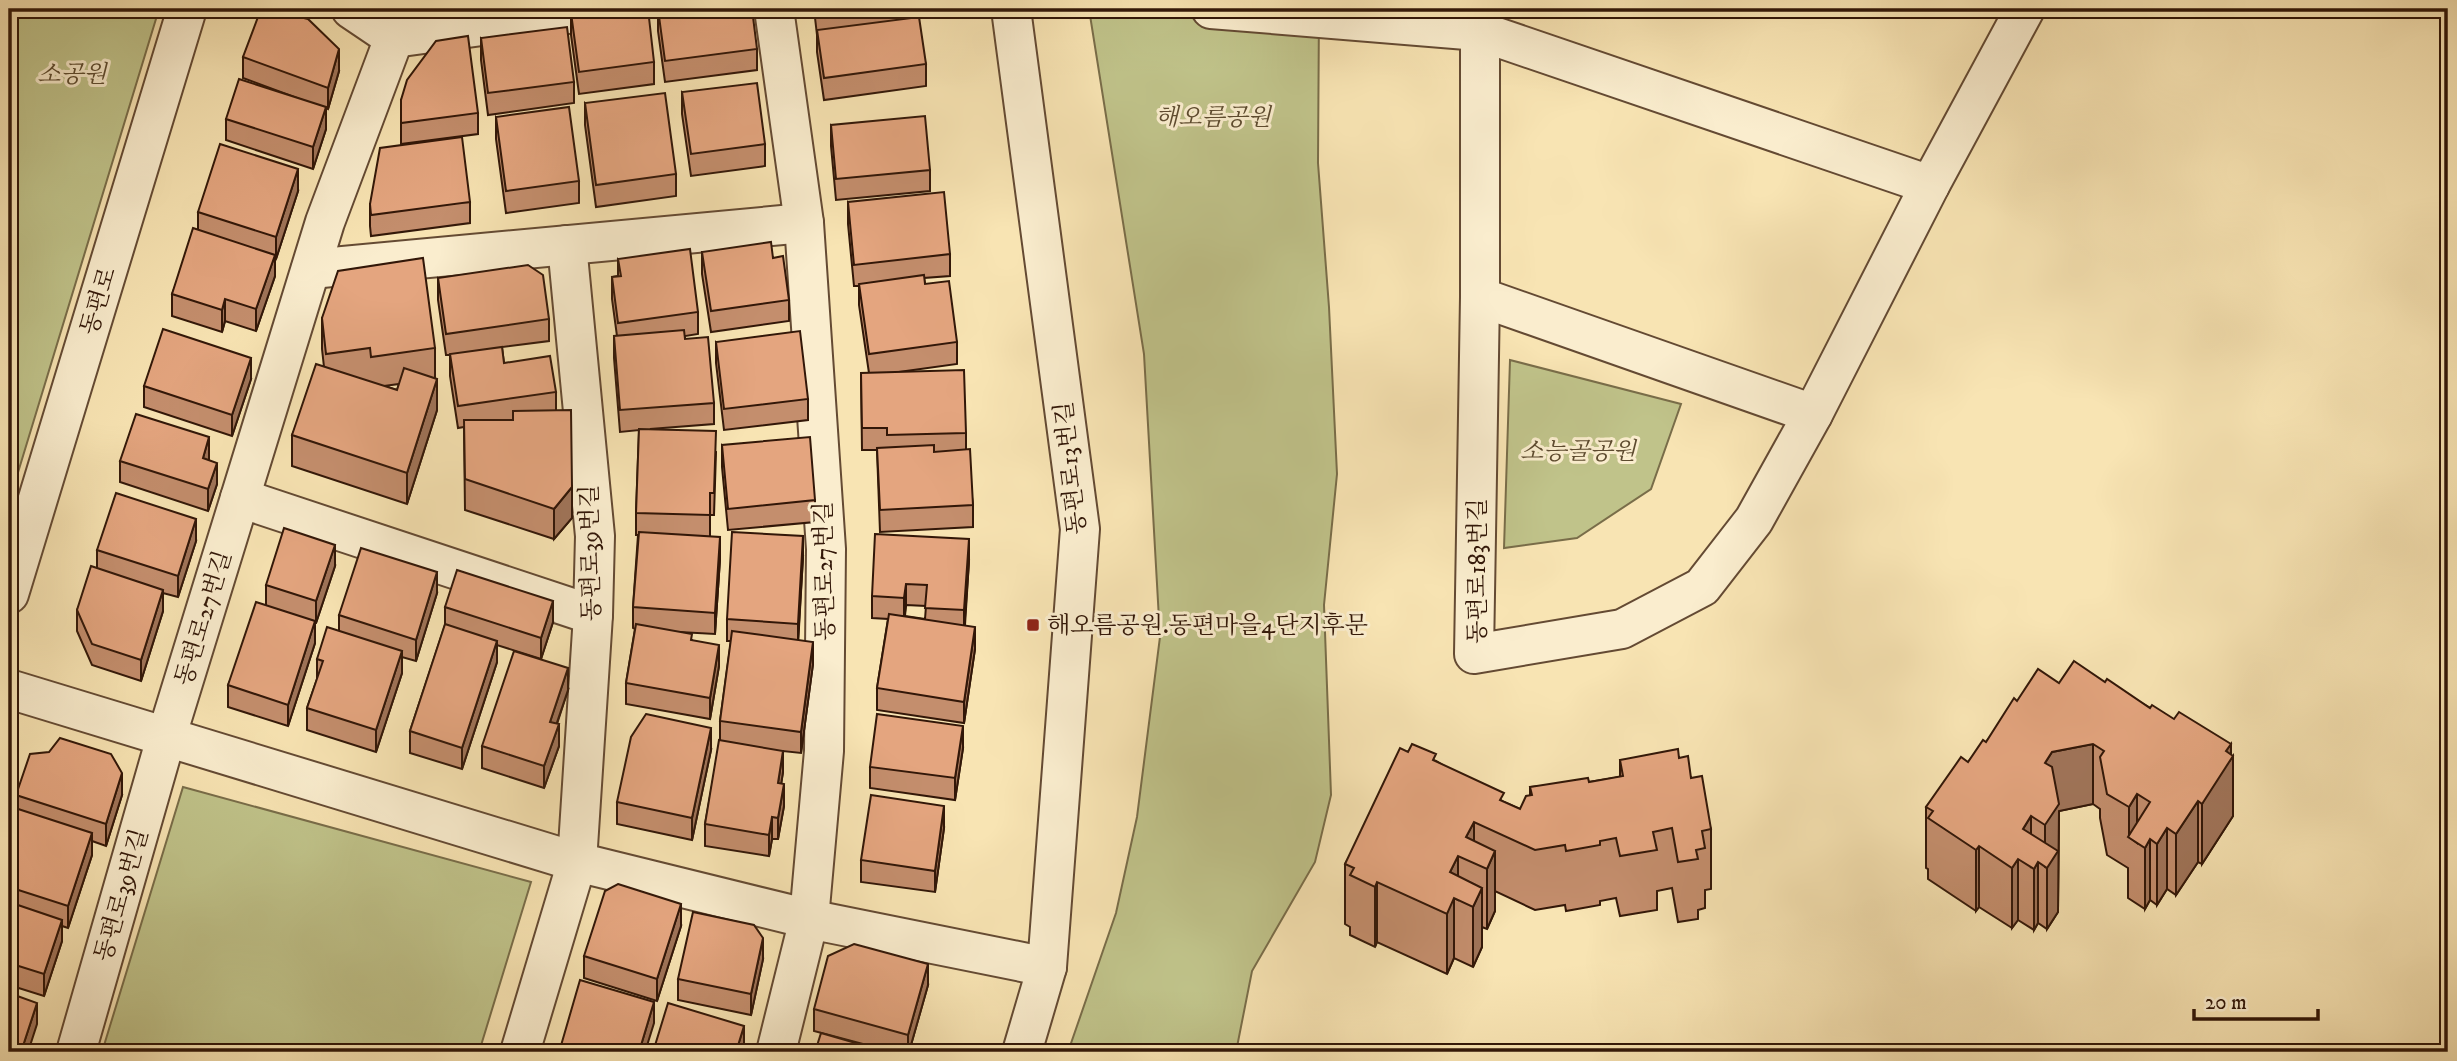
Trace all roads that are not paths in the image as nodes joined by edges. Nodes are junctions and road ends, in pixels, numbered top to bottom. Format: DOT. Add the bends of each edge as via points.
graph roads {
  1 [pos="187,9"];
  2 [pos="351,9"];
  3 [pos="604,9"];
  4 [pos="774,9"];
  5 [pos="1011,9"];
  6 [pos="1211,9"];
  7 [pos="2025,9"];
  8 [pos="1480,20"];
  9 [pos="394,38"];
  10 [pos="1930,185"];
  11 [pos="804,223"];
  12 [pos="567,245"];
  13 [pos="311,269"];
  14 [pos="1480,297"];
  15 [pos="1813,414"];
  16 [pos="240,498"];
  17 [pos="9,594"];
  18 [pos="593,615"];
  19 [pos="9,689"];
  20 [pos="166,738"];
  21 [pos="577,862"];
  22 [pos="809,919"];
  23 [pos="1047,967"];
  24 [pos="76,1052"];
  25 [pos="520,1052"];
  26 [pos="776,1052"];
  27 [pos="1022,1052"];
  1 -- 17 [label="street, 동편로"];
  2 -- 9 [label="street"];
  3 -- 9 [label="street"];
  4 -- 11 [label="street, 동편로27번길"];
  5 -- 23 [label="street, 동편로13번길" via="1080,529"];
  6 -- 8 [label="street"];
  7 -- 10 [label="street, 동편로183번길"];
  8 -- 10 [label="street"];
  8 -- 14 [label="street, 동편로183번길"];
  9 -- 13 [label="street, 동편로27번길"];
  10 -- 15 [label="street, 동편로183번길"];
  11 -- 12 [label="street"];
  11 -- 22 [label="street, 동편로27번길" via="826,549 824,751"];
  12 -- 13 [label="street"];
  12 -- 18 [label="street, 동편로39번길" via="595,536"];
  13 -- 16 [label="street, 동편로27번길"];
  14 -- 15 [label="street"];
  14 -- 15 [label="street, 동편로183번길" via="1474,654 1622,629 1702,587 1754,520"];
  16 -- 18 [label="street"];
  16 -- 20 [label="street, 동편로27번길"];
  18 -- 21 [label="street, 동편로39번길"];
  19 -- 20 [label="street"];
  20 -- 21 [label="street"];
  20 -- 24 [label="street, 동편로39번길"];
  21 -- 22 [label="street"];
  21 -- 25 [label="street, 동편로39번길"];
  22 -- 23 [label="street"];
  22 -- 26 [label="street, 동편로27번길"];
  23 -- 27 [label="street, 동편로13번길"];
}
